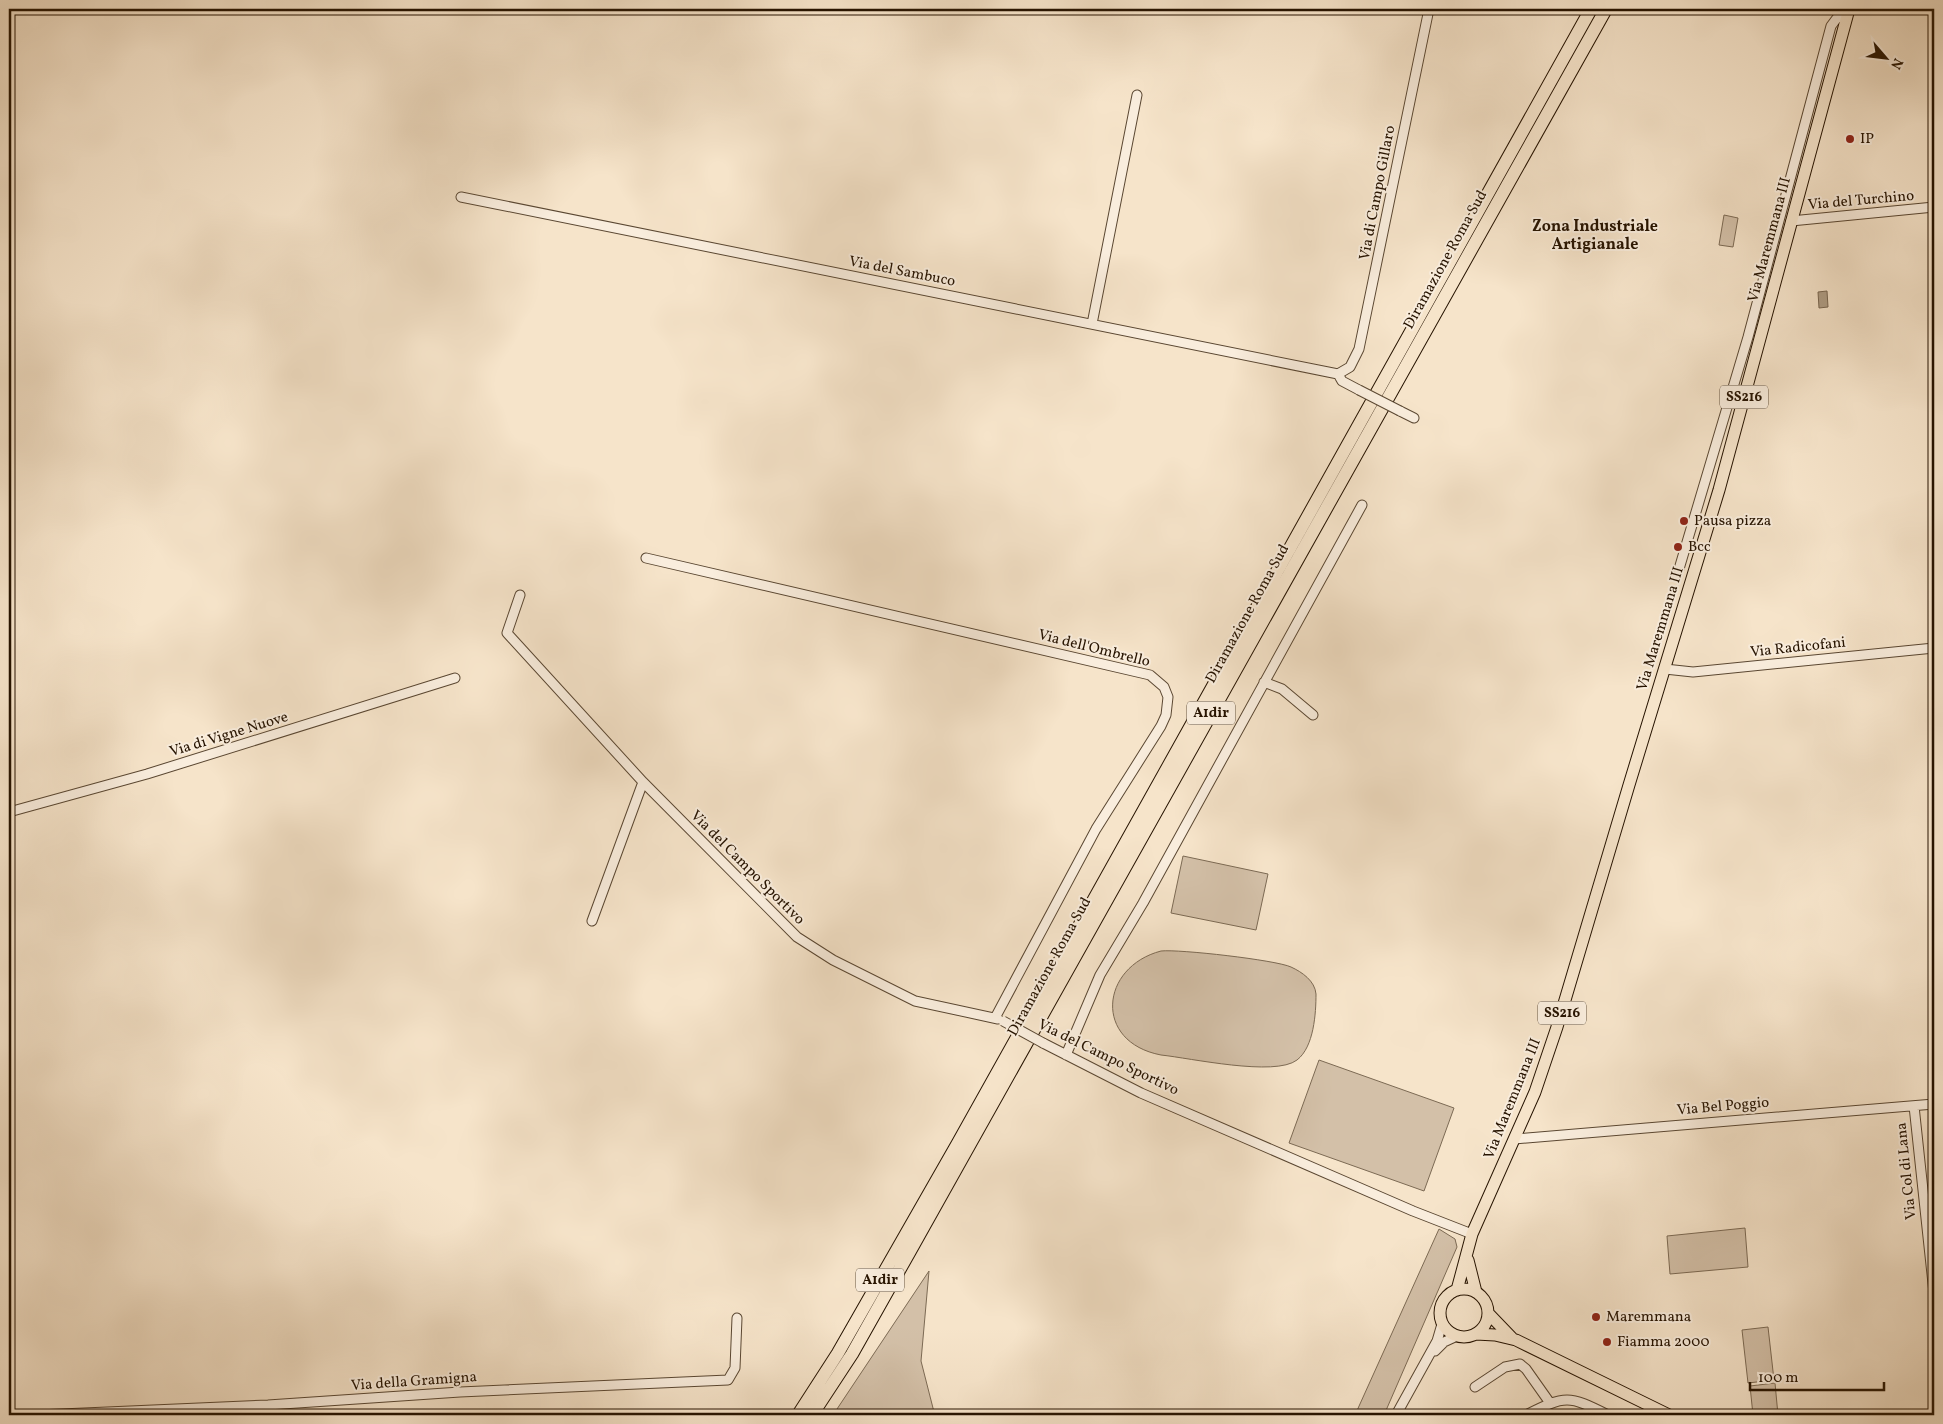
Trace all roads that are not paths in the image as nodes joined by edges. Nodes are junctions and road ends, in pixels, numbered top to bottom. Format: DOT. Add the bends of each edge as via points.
graph roads {
  1 [pos="1429,9"];
  2 [pos="1591,9"];
  3 [pos="1606,9"];
  4 [pos="1848,12"];
  5 [pos="1137,94"];
  6 [pos="461,197"];
  7 [pos="1934,207"];
  8 [pos="1791,221"];
  9 [pos="1092,324"];
  10 [pos="1338,374"];
  11 [pos="1414,418"];
  12 [pos="1362,505"];
  13 [pos="646,558"];
  14 [pos="1679,569"];
  15 [pos="520,595"];
  16 [pos="1934,648"];
  17 [pos="1664,669"];
  18 [pos="455,678"];
  19 [pos="1264,682"];
  20 [pos="1313,716"];
  21 [pos="644,782"];
  22 [pos="9,812"];
  23 [pos="592,921"];
  24 [pos="999,1019"];
  25 [pos="1066,1055"];
  26 [pos="1934,1104"];
  27 [pos="1914,1106"];
  28 [pos="1514,1139"];
  29 [pos="1472,1234"];
  30 [pos="1468,1247"];
  31 [pos="1457,1290"];
  32 [pos="1476,1292"];
  33 [pos="1934,1293"];
  34 [pos="1488,1313"];
  35 [pos="737,1318"];
  36 [pos="1442,1324"];
  37 [pos="1476,1334"];
  38 [pos="1457,1336"];
  39 [pos="1516,1340"];
  40 [pos="1426,1361"];
  41 [pos="1475,1387"];
  42 [pos="1550,1403"];
  43 [pos="268,1405"];
  44 [pos="38,1415"];
  45 [pos="269,1415"];
  46 [pos="798,1415"];
  47 [pos="812,1415"];
  48 [pos="1396,1415"];
  49 [pos="1526,1415"];
  50 [pos="1608,1415"];
  51 [pos="1669,1415"];
  1 -- 10 [label="street, Via di Campo Gillaro" via="1359,349 1350,368"];
  2 -- 46 [label="highway, Diramazione Roma Sud / A1dir" via="953,1151 838,1353"];
  3 -- 47 [label="highway, Diramazione Roma Sud / A1dir" via="915,1243 852,1354"];
  4 -- 8 [label="main road, Via Maremmana III / SS216"];
  4 -- 14 [label="street" via="1836,18 1831,26 1750,330"];
  5 -- 9 [label="street"];
  6 -- 9 [label="street, Via del Sambuco"];
  7 -- 8 [label="street, Via del Turchino"];
  8 -- 17 [label="main road, Via Maremmana III / SS216" via="1719,490"];
  9 -- 10 [label="street, Via del Sambuco"];
  10 -- 11 [label="street, bridge" via="1342,381"];
  12 -- 19 [label="street"];
  13 -- 24 [label="street, Via dell'Ombrello" via="1150,675 1164,687 1168,706 1161,726 1096,829"];
  15 -- 21 [label="street, Via del Campo Sportivo" via="508,633"];
  16 -- 17 [label="street, Via Radicofani" via="1693,672"];
  17 -- 28 [label="main road, Via Maremmana III / SS216" via="1550,1050"];
  18 -- 22 [label="street, Via di Vigne Nuove" via="146,774"];
  19 -- 20 [label="street" via="1282,689"];
  19 -- 25 [label="street" via="1100,975"];
  21 -- 23 [label="street"];
  21 -- 24 [label="street, Via del Campo Sportivo" via="761,903 808,946 915,1001"];
  24 -- 25 [label="street, Via del Campo Sportivo, bridge"];
  25 -- 29 [label="street, Via del Campo Sportivo" via="1141,1093"];
  26 -- 27 [label="street, Via Bel Poggio"];
  27 -- 28 [label="street, Via Bel Poggio"];
  27 -- 33 [label="street, Via Col di Lana"];
  28 -- 29 [label="main road, Via Maremmana III / SS216"];
  29 -- 30 [label="main road, Via Maremmana III / SS216"];
  30 -- 31 [label="main road, Via Maremmana III / SS216"];
  30 -- 32 [label="main road, Via Maremmana III / SS216" via="1470,1273"];
  31 -- 32 [label="main road"];
  31 -- 36 [label="main road, Via Maremmana III / SS216" via="1440,1307"];
  32 -- 34 [label="main road, Via Maremmana III / SS216" via="1485,1301"];
  34 -- 37 [label="main road" via="1485,1325"];
  34 -- 39 [label="main road, Via Maremmana III / SS216"];
  35 -- 43 [label="street, Via della Gramigna" via="735,1368 728,1380 460,1392"];
  36 -- 38 [label="main road"];
  36 -- 40 [label="street"];
  37 -- 38 [label="main road, Via Maremmana III / SS216"];
  37 -- 39 [label="main road, Via Maremmana III / SS216"];
  38 -- 40 [label="street" via="1442,1344"];
  39 -- 51 [label="main road, Via Maremmana III / SS216"];
  40 -- 48 [label="street"];
  41 -- 42 [label="street" via="1505,1367 1517,1364 1526,1368"];
  42 -- 49 [label="street"];
  42 -- 50 [label="street" via="1574,1400"];
  43 -- 44 [label="street, Via della Gramigna"];
  43 -- 45 [label="street"];
}
